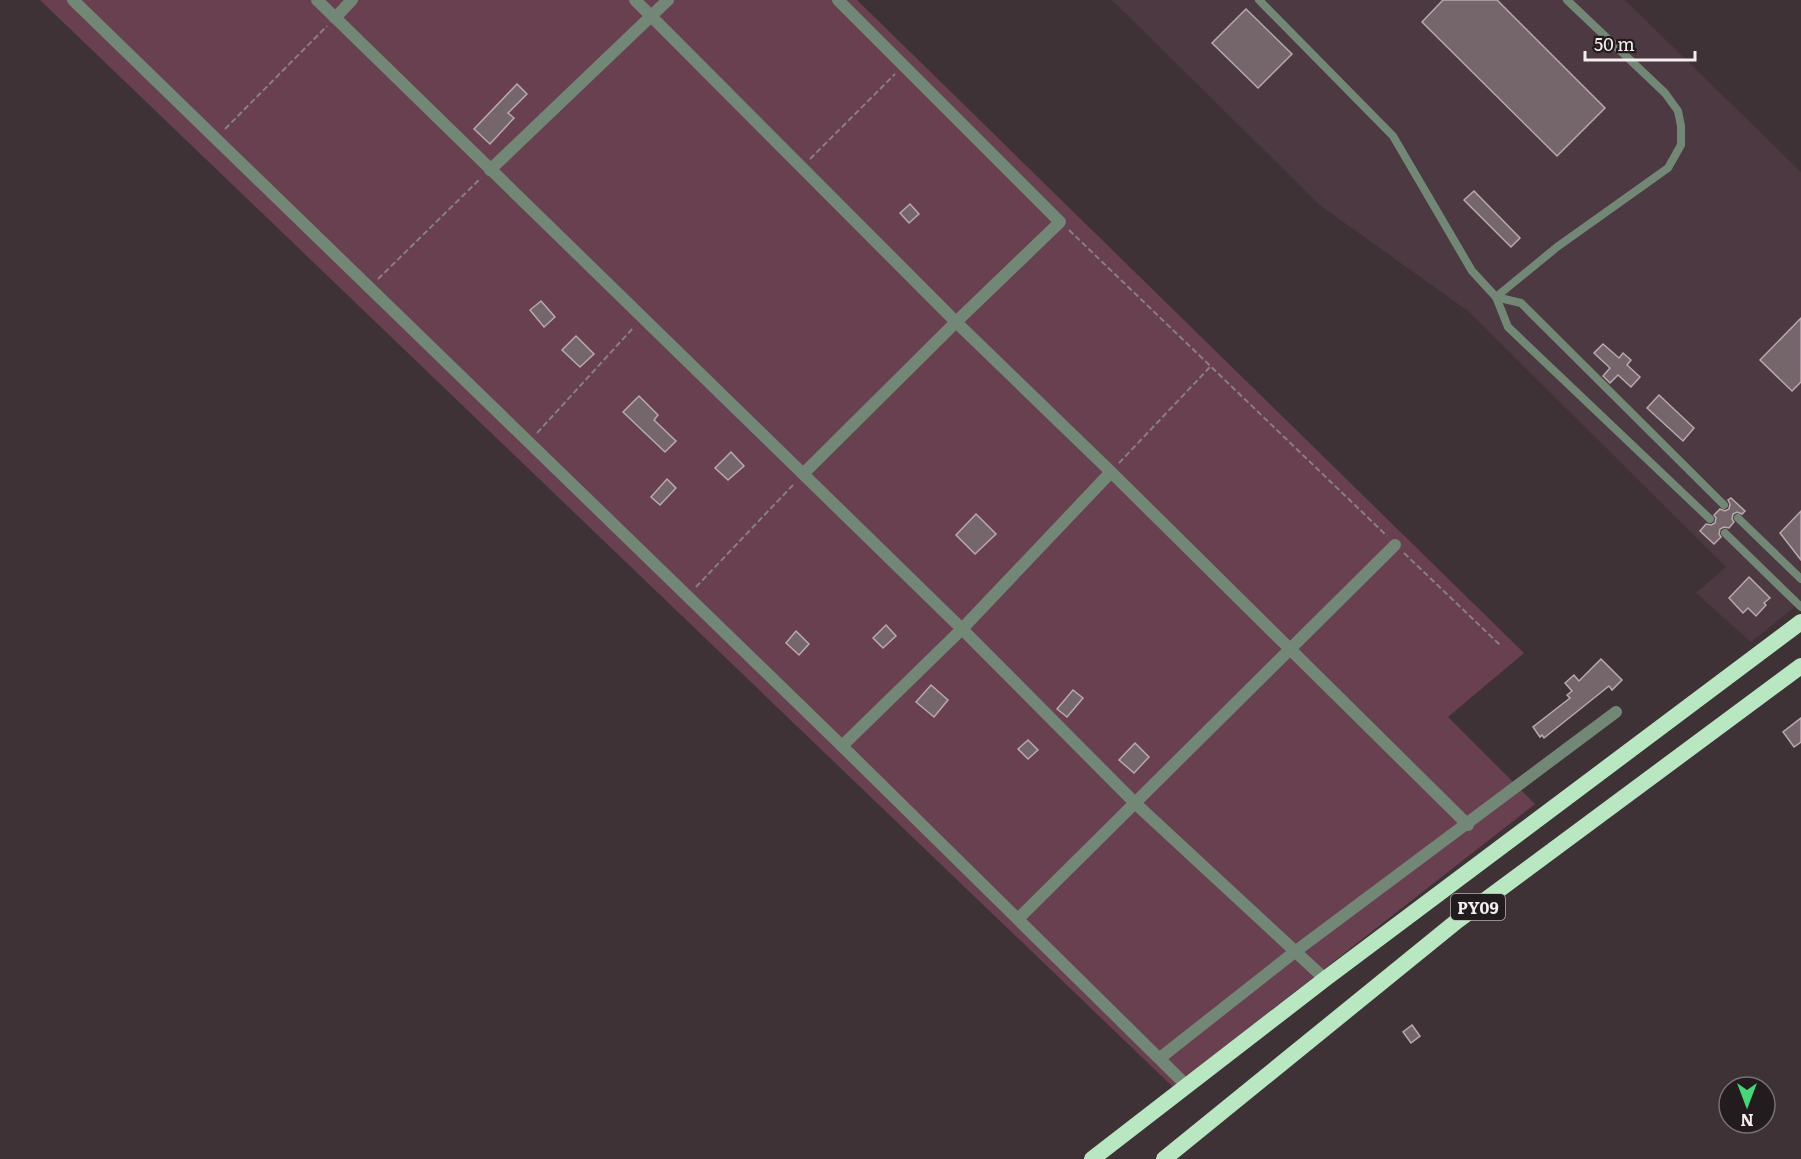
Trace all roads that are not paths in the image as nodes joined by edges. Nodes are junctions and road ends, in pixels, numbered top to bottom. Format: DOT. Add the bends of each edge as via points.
graph roads {
  1 [pos="73,0"];
  2 [pos="317,0"];
  3 [pos="352,0"];
  4 [pos="635,0"];
  5 [pos="668,0"];
  6 [pos="838,0"];
  7 [pos="1259,0"];
  8 [pos="1567,0"];
  9 [pos="652,16"];
  10 [pos="335,18"];
  11 [pos="490,170"];
  12 [pos="1496,297"];
  13 [pos="956,322"];
  14 [pos="1111,472"];
  15 [pos="803,474"];
  16 [pos="1724,505"];
  17 [pos="1738,518"];
  18 [pos="1710,519"];
  19 [pos="1725,533"];
  20 [pos="1395,545"];
  21 [pos="1801,579"];
  22 [pos="1801,607"];
  23 [pos="1801,622"];
  24 [pos="962,629"];
  25 [pos="1290,649"];
  26 [pos="1801,666"];
  27 [pos="1616,712"];
  28 [pos="842,746"];
  29 [pos="1136,804"];
  30 [pos="1468,825"];
  31 [pos="1018,919"];
  32 [pos="1296,951"];
  33 [pos="1325,979"];
  34 [pos="1160,1058"];
  35 [pos="1186,1085"];
  36 [pos="1092,1159"];
  37 [pos="1164,1159"];
  1 -- 28 [label="street"];
  2 -- 10 [label="street"];
  3 -- 10 [label="street"];
  4 -- 9 [label="street"];
  5 -- 9 [label="street"];
  6 -- 13 [label="street" via="1060,222"];
  7 -- 12 [label="lane" via="1393,136 1472,271"];
  8 -- 12 [label="lane" via="1665,93 1678,111 1681,145 1668,168 1557,247"];
  9 -- 11 [label="street"];
  9 -- 13 [label="street"];
  10 -- 11 [label="street"];
  11 -- 15 [label="street"];
  12 -- 16 [label="lane" via="1521,303"];
  12 -- 18 [label="lane" via="1508,327"];
  13 -- 14 [label="street"];
  13 -- 15 [label="street"];
  14 -- 24 [label="street"];
  14 -- 25 [label="street"];
  15 -- 24 [label="street"];
  17 -- 21 [label="lane"];
  19 -- 22 [label="lane"];
  20 -- 25 [label="street"];
  23 -- 33 [label="highway, PY09"];
  24 -- 28 [label="street"];
  24 -- 29 [label="street"];
  25 -- 29 [label="street"];
  25 -- 30 [label="street"];
  26 -- 37 [label="highway, PY09" via="1457,921"];
  27 -- 30 [label="street"];
  28 -- 31 [label="street"];
  29 -- 31 [label="street"];
  29 -- 32 [label="street"];
  30 -- 32 [label="street"];
  31 -- 34 [label="street"];
  32 -- 33 [label="street"];
  32 -- 34 [label="street"];
  33 -- 35 [label="highway, PY09"];
  34 -- 35 [label="street"];
  35 -- 36 [label="highway, PY09"];
}
